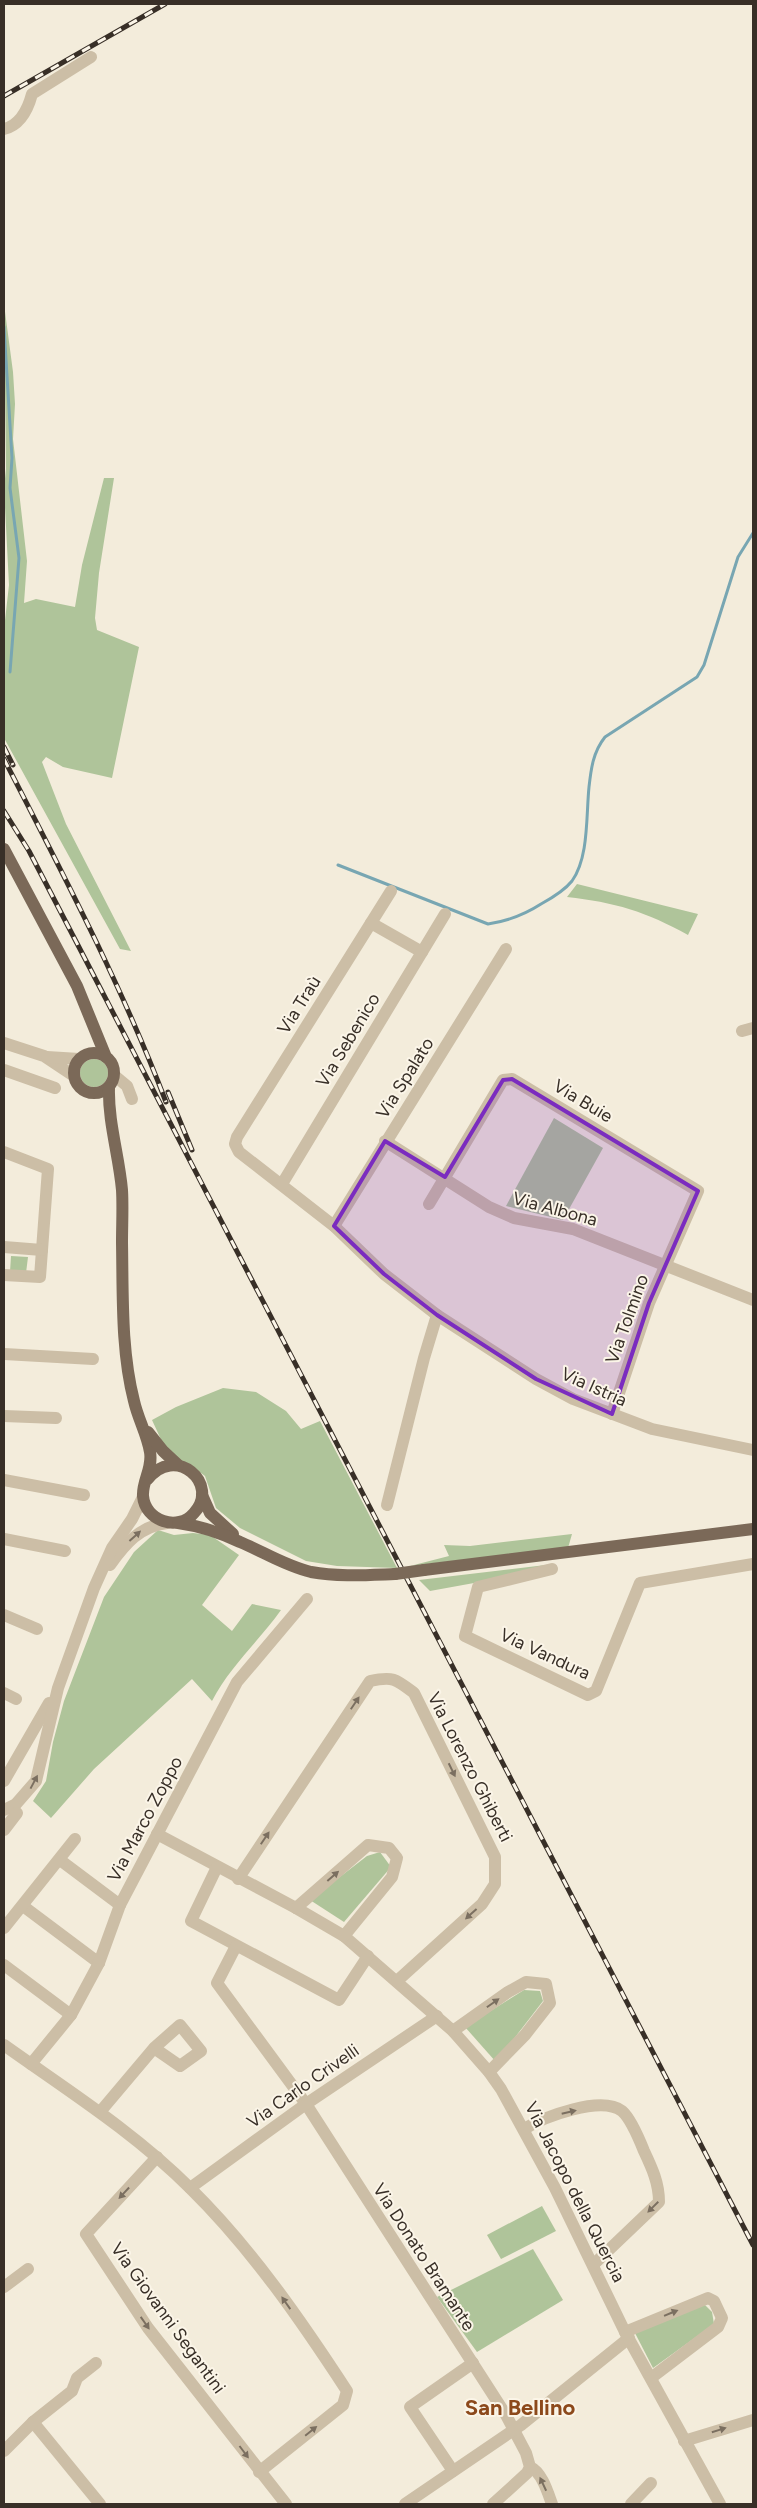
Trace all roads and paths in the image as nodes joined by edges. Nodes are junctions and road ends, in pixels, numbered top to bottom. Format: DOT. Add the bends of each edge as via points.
graph roads {
  1 [pos="91,57"];
  2 [pos="4,129"];
  3 [pos="4,849"];
  4 [pos="391,891"];
  5 [pos="444,914"];
  6 [pos="371,923"];
  7 [pos="506,949"];
  8 [pos="422,952"];
  9 [pos="90,1020"];
  10 [pos="4,1043"];
  11 [pos="44,1056"];
  12 [pos="106,1056"];
  13 [pos="82,1057"];
  14 [pos="4,1070"];
  15 [pos="74,1076"];
  16 [pos="115,1076"];
  17 [pos="55,1088"];
  18 [pos="109,1088"];
  19 [pos="91,1094"];
  20 [pos="132,1099"];
  21 [pos="111,1123"];
  22 [pos="237,1137"];
  23 [pos="385,1141"];
  24 [pos="4,1152"];
  25 [pos="445,1177"];
  26 [pos="282,1184"];
  27 [pos="429,1204"];
  28 [pos="334,1226"];
  29 [pos="4,1247"];
  30 [pos="42,1250"];
  31 [pos="666,1264"];
  32 [pos="4,1275"];
  33 [pos="753,1300"];
  34 [pos="437,1316"];
  35 [pos="4,1354"];
  36 [pos="93,1359"];
  37 [pos="612,1414"];
  38 [pos="4,1416"];
  39 [pos="56,1418"];
  40 [pos="144,1427"];
  41 [pos="753,1450"];
  42 [pos="178,1465"];
  43 [pos="4,1480"];
  44 [pos="147,1480"];
  45 [pos="84,1495"];
  46 [pos="202,1495"];
  47 [pos="143,1497"];
  48 [pos="387,1505"];
  49 [pos="173,1523"];
  50 [pos="753,1529"];
  51 [pos="4,1539"];
  52 [pos="242,1542"];
  53 [pos="65,1551"];
  54 [pos="753,1564"];
  55 [pos="552,1569"];
  56 [pos="94,1588"];
  57 [pos="307,1599"];
  58 [pos="4,1615"];
  59 [pos="37,1629"];
  60 [pos="58,1688"];
  61 [pos="4,1693"];
  62 [pos="16,1699"];
  63 [pos="4,1781"];
  64 [pos="4,1810"];
  65 [pos="17,1813"];
  66 [pos="4,1830"];
  67 [pos="157,1834"];
  68 [pos="75,1839"];
  69 [pos="60,1860"];
  70 [pos="217,1867"];
  71 [pos="238,1879"];
  72 [pos="120,1905"];
  73 [pos="23,1906"];
  74 [pos="296,1908"];
  75 [pos="4,1928"];
  76 [pos="344,1936"];
  77 [pos="236,1946"];
  78 [pos="368,1956"];
  79 [pos="99,1963"];
  80 [pos="4,1965"];
  81 [pos="397,1981"];
  82 [pos="71,2015"];
  83 [pos="437,2016"];
  84 [pos="453,2031"];
  85 [pos="4,2045"];
  86 [pos="154,2048"];
  87 [pos="31,2064"];
  88 [pos="489,2072"];
  89 [pos="306,2104"];
  90 [pos="100,2112"];
  91 [pos="524,2129"];
  92 [pos="157,2158"];
  93 [pos="190,2188"];
  94 [pos="593,2265"];
  95 [pos="28,2269"];
  96 [pos="4,2287"];
  97 [pos="627,2335"];
  98 [pos="96,2363"];
  99 [pos="473,2364"];
  100 [pos="651,2378"];
  101 [pos="753,2420"];
  102 [pos="33,2422"];
  103 [pos="514,2430"];
  104 [pos="684,2441"];
  105 [pos="4,2451"];
  106 [pos="530,2467"];
  107 [pos="453,2471"];
  108 [pos="259,2472"];
  109 [pos="651,2483"];
  110 [pos="100,2504"];
  111 [pos="286,2504"];
  112 [pos="405,2504"];
  113 [pos="493,2504"];
  114 [pos="552,2504"];
  115 [pos="631,2504"];
  116 [pos="720,2504"];
  1 -- 2 [label="street" via="32,94 20,121"];
  3 -- 9 [label="main road" via="77,986"];
  4 -- 6 [label="street, Via Traù"];
  5 -- 8 [label="street, Via Sebenico"];
  6 -- 8 [label="street"];
  6 -- 22 [label="street, Via Traù"];
  7 -- 23 [label="street, Via Spalato"];
  8 -- 26 [label="street, Via Sebenico"];
  9 -- 12 [label="main road"];
  9 -- 13 [label="main road" via="90,1043"];
  10 -- 11 [label="street"];
  11 -- 13 [label="street"];
  11 -- 15 [label="street"];
  12 -- 13 [label="main road" via="100,1053"];
  12 -- 16 [label="main road" via="113,1065"];
  13 -- 15 [label="main road"];
  14 -- 17 [label="street"];
  15 -- 19 [label="main road" via="79,1088"];
  16 -- 18 [label="main road"];
  16 -- 20 [label="street" via="127,1086"];
  18 -- 19 [label="main road"];
  18 -- 21 [label="main road"];
  19 -- 21 [label="main road"];
  21 -- 40 [label="main road" via="122,1191 125,1344 134,1403"];
  22 -- 26 [label="street, Via Istria" via="235,1144 239,1152"];
  23 -- 25 [label="street, Via Albona"];
  23 -- 28 [label="street, Via Spalato"];
  24 -- 30 [label="street" via="48,1169"];
  25 -- 27 [label="street, Via Buie"];
  25 -- 31 [label="street, Via Albona" via="489,1207 514,1218 573,1229"];
  25 -- 31 [label="street, Via Buie" via="503,1080 512,1079 698,1191"];
  26 -- 28 [label="street, Via Istria"];
  28 -- 34 [label="street, Via Istria" via="384,1274"];
  29 -- 30 [label="street"];
  30 -- 32 [label="street" via="40,1277"];
  31 -- 33 [label="street, Via Albona"];
  31 -- 37 [label="street, Via Tolmino" via="649,1303"];
  34 -- 37 [label="street, Via Istria" via="536,1379 573,1399"];
  34 -- 48 [label="street"];
  35 -- 36 [label="street"];
  37 -- 41 [label="street, Via Istria" via="669,1434"];
  38 -- 39 [label="street"];
  40 -- 42 [label="main road"];
  40 -- 44 [label="main road" via="151,1453"];
  42 -- 44 [label="main road" via="160,1467"];
  42 -- 46 [label="main road" via="193,1472"];
  43 -- 45 [label="street"];
  44 -- 47 [label="main road"];
  46 -- 49 [label="main road" via="194,1513"];
  46 -- 52 [label="main road" via="210,1513"];
  47 -- 49 [label="main road" via="151,1514"];
  47 -- 56 [label="street" via="112,1548"];
  49 -- 52 [label="main road" via="205,1527"];
  56 -- 49 [label="street, one-way" via="137,1533 153,1524"];
  50 -- 52 [label="main road, bridge" via="395,1574 353,1576 311,1572 275,1560"];
  51 -- 53 [label="street"];
  54 -- 55 [label="street, Via Vandura" via="640,1583 596,1691 588,1695 466,1636 478,1587"];
  56 -- 60 [label="street"];
  57 -- 67 [label="street, Via Marco Zoppo" via="237,1682"];
  58 -- 59 [label="street"];
  60 -- 63 [label="street"];
  64 -- 60 [label="street, one-way" via="16,1804 36,1781"];
  61 -- 62 [label="street"];
  65 -- 66 [label="street"];
  67 -- 70 [label="street, Via Jacopo della Quercia"];
  67 -- 72 [label="street, Via Marco Zoppo"];
  68 -- 69 [label="street"];
  69 -- 72 [label="street"];
  69 -- 73 [label="street"];
  70 -- 71 [label="street, Via Jacopo della Quercia"];
  70 -- 77 [label="street" via="191,1921"];
  71 -- 74 [label="street, Via Jacopo della Quercia"];
  71 -- 81 [label="street, Via Lorenzo Ghiberti, one-way" via="370,1681 389,1677 399,1682 414,1693 495,1857 495,1884 482,1904"];
  72 -- 79 [label="street, Via Marco Zoppo"];
  73 -- 75 [label="street"];
  73 -- 79 [label="street"];
  74 -- 76 [label="street, Via Jacopo della Quercia"];
  74 -- 76 [label="street, one-way" via="368,1845 389,1848 397,1858 392,1877"];
  76 -- 78 [label="street, Via Jacopo della Quercia"];
  77 -- 78 [label="street" via="339,2000"];
  77 -- 89 [label="street, Via Donato Bramante" via="216,1983"];
  78 -- 81 [label="street, Via Jacopo della Quercia"];
  79 -- 82 [label="street, Via Marco Zoppo"];
  80 -- 82 [label="street"];
  81 -- 83 [label="street, Via Jacopo della Quercia"];
  82 -- 87 [label="street, Via Marco Zoppo"];
  83 -- 84 [label="street, Via Jacopo della Quercia"];
  83 -- 89 [label="street, Via Carlo Crivelli"];
  84 -- 88 [label="street, Via Jacopo della Quercia"];
  84 -- 88 [label="street, one-way" via="526,1982 546,1984 550,2003"];
  85 -- 87 [label="street"];
  86 -- 90 [label="street"];
  87 -- 90 [label="street"];
  88 -- 91 [label="street, Via Jacopo della Quercia"];
  89 -- 93 [label="street, Via Carlo Crivelli"];
  89 -- 99 [label="street, Via Donato Bramante"];
  90 -- 92 [label="street"];
  91 -- 94 [label="street, Via Jacopo della Quercia"];
  91 -- 94 [label="street, one-way" via="542,2118 601,2104 622,2111 638,2137 659,2187 659,2202"];
  92 -- 93 [label="street"];
  92 -- 108 [label="street, Via Giovanni Segantini, one-way" via="86,2234 148,2328"];
  108 -- 93 [label="street, one-way" via="343,2405 347,2391 260,2266"];
  94 -- 97 [label="street, Via Jacopo della Quercia"];
  95 -- 96 [label="street"];
  97 -- 100 [label="street, Via Jacopo della Quercia"];
  97 -- 100 [label="street, one-way" via="708,2298 714,2302 722,2318 718,2327"];
  97 -- 103 [label="street"];
  98 -- 102 [label="street" via="77,2378 72,2391"];
  99 -- 103 [label="street, Via Donato Bramante"];
  99 -- 107 [label="street" via="410,2407"];
  100 -- 104 [label="street, Via Jacopo della Quercia"];
  104 -- 101 [label="street, one-way"];
  102 -- 105 [label="street"];
  102 -- 110 [label="street"];
  103 -- 106 [label="street, Via Donato Bramante"];
  103 -- 107 [label="street"];
  104 -- 116 [label="street, Via Jacopo della Quercia"];
  106 -- 113 [label="street"];
  114 -- 106 [label="street, Via Donato Bramante, one-way" via="541,2478"];
  107 -- 112 [label="street"];
  108 -- 111 [label="street, Via Giovanni Segantini"];
  109 -- 115 [label="street"];
}
